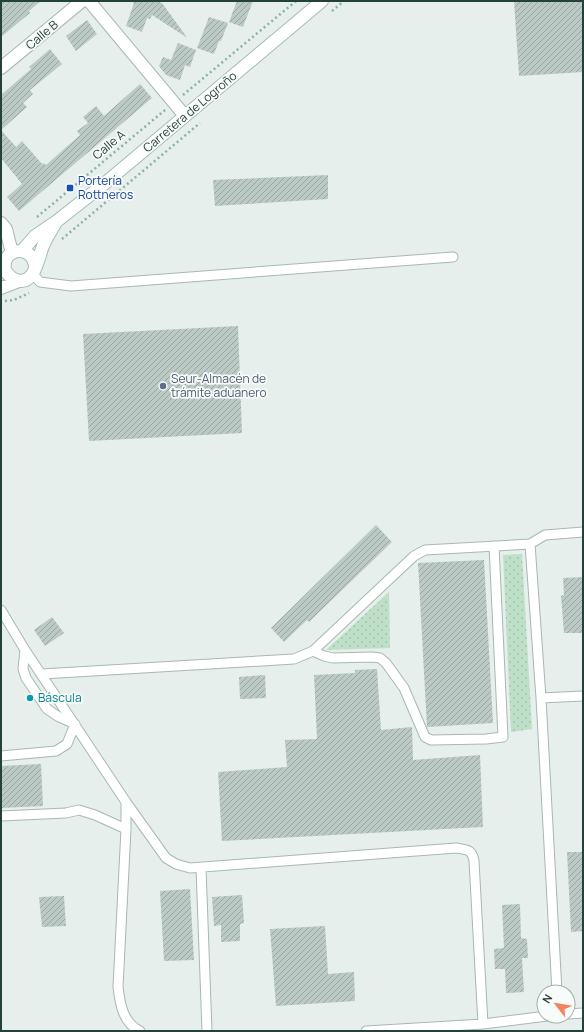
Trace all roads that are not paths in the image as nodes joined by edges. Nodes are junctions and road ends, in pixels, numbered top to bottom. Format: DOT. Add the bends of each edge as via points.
graph roads {
  1 [pos="82,1"];
  2 [pos="89,1"];
  3 [pos="322,1"];
  4 [pos="1,68"];
  5 [pos="185,116"];
  6 [pos="57,221"];
  7 [pos="1,223"];
  8 [pos="17,252"];
  9 [pos="453,257"];
  10 [pos="3,265"];
  11 [pos="34,271"];
  12 [pos="19,281"];
  13 [pos="1,288"];
  14 [pos="583,532"];
  15 [pos="530,544"];
  16 [pos="494,546"];
  17 [pos="1,610"];
  18 [pos="25,650"];
  19 [pos="313,651"];
  20 [pos="42,674"];
  21 [pos="583,696"];
  22 [pos="541,698"];
  23 [pos="75,724"];
  24 [pos="1,756"];
  25 [pos="126,802"];
  26 [pos="1,816"];
  27 [pos="126,829"];
  28 [pos="201,868"];
  29 [pos="557,984"];
  30 [pos="536,1017"];
  31 [pos="483,1024"];
  32 [pos="140,1031"];
  33 [pos="207,1031"];
  34 [pos="366,1031"];
  1 -- 4 [label="main road, Calle B"];
  2 -- 5 [label="main road"];
  3 -- 5 [label="main road, Carretera de Logroño"];
  5 -- 6 [label="main road, Carretera de Logroño"];
  6 -- 8 [label="main road, Carretera de Logroño"];
  6 -- 11 [label="main road, Carretera de Logroño" via="43,244"];
  7 -- 8 [label="main road"];
  8 -- 10 [label="main road" via="7,258"];
  8 -- 11 [label="main road" via="28,253 32,257"];
  9 -- 11 [label="lane" via="71,286 40,282"];
  10 -- 12 [label="main road" via="8,275"];
  11 -- 12 [label="main road" via="28,279"];
  12 -- 13 [label="main road"];
  14 -- 15 [label="lane" via="545,535"];
  15 -- 16 [label="lane"];
  15 -- 22 [label="lane"];
  16 -- 19 [label="lane" via="438,548 425,550 414,556"];
  16 -- 19 [label="lane" via="503,736 431,740 425,737 404,688 380,658 333,658"];
  17 -- 18 [label="lane"];
  18 -- 20 [label="lane"];
  18 -- 23 [label="lane" via="23,669 26,678 47,709"];
  19 -- 20 [label="lane" via="294,659"];
  20 -- 23 [label="lane"];
  21 -- 22 [label="lane"];
  22 -- 29 [label="lane"];
  23 -- 24 [label="lane" via="67,744 56,751"];
  23 -- 25 [label="lane"];
  25 -- 27 [label="lane"];
  25 -- 28 [label="lane" via="166,858 190,868"];
  26 -- 27 [label="lane" via="79,810"];
  27 -- 32 [label="lane" via="118,987 125,1017"];
  28 -- 31 [label="lane" via="448,849 468,850 474,861"];
  28 -- 33 [label="lane"];
  30 -- 31 [label="lane"];
  31 -- 34 [label="lane"];
}
